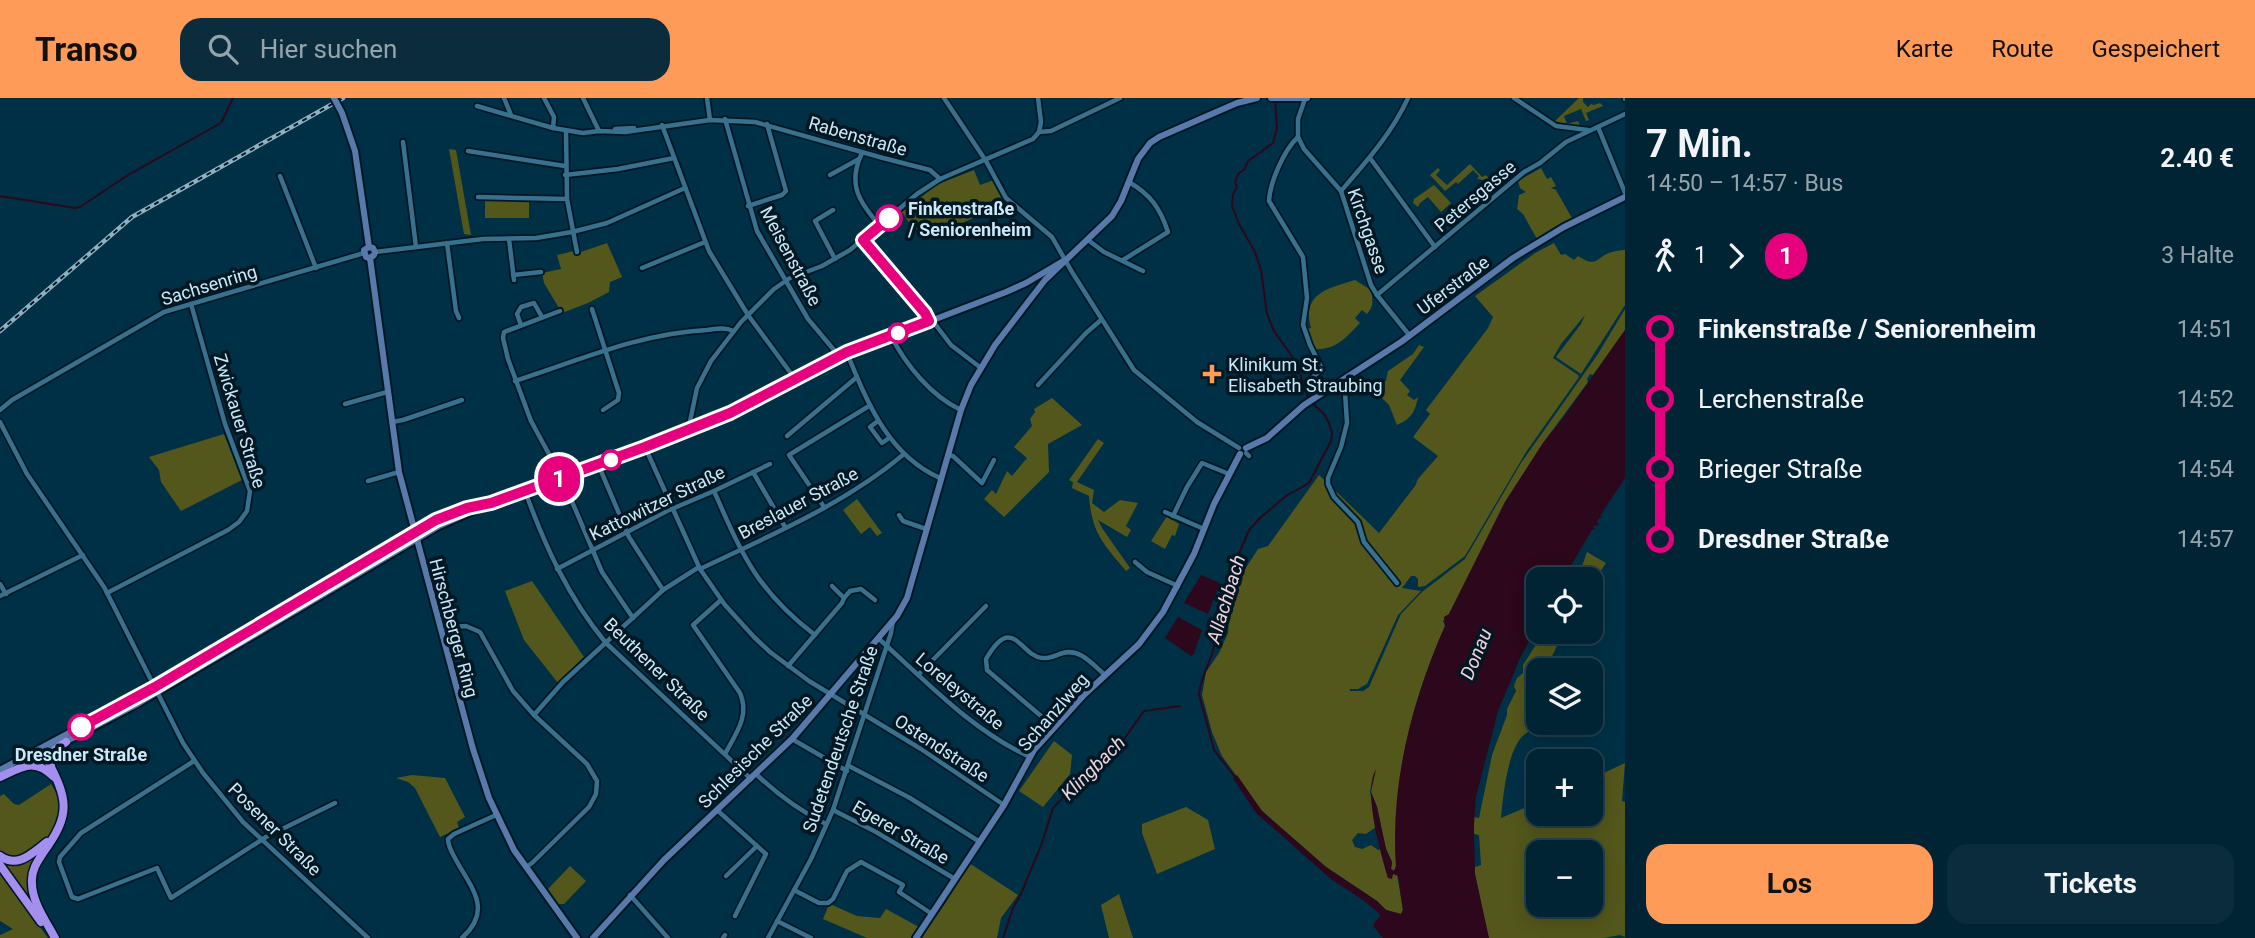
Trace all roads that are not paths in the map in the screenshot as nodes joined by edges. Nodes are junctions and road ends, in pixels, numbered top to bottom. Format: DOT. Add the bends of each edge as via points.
graph roads {
  1 [pos="334,98"];
  2 [pos="504,98"];
  3 [pos="544,98"];
  4 [pos="583,98"];
  5 [pos="707,98"];
  6 [pos="944,98"];
  7 [pos="1038,98"];
  8 [pos="1120,98"];
  9 [pos="1257,98"];
  10 [pos="1270,98"];
  11 [pos="1278,98"];
  12 [pos="1306,98"];
  13 [pos="1408,98"];
  14 [pos="1514,98"];
  15 [pos="1246,99"];
  16 [pos="477,106"];
  17 [pos="1625,114"];
  18 [pos="511,116"];
  19 [pos="724,119"];
  20 [pos="710,120"];
  21 [pos="767,124"];
  22 [pos="662,125"];
  23 [pos="1598,127"];
  24 [pos="553,128"];
  25 [pos="1589,130"];
  26 [pos="566,131"];
  27 [pos="599,131"];
  28 [pos="1040,132"];
  29 [pos="1298,137"];
  30 [pos="403,142"];
  31 [pos="468,151"];
  32 [pos="862,153"];
  33 [pos="674,158"];
  34 [pos="1370,158"];
  35 [pos="859,159"];
  36 [pos="986,160"];
  37 [pos="565,166"];
  38 [pos="830,174"];
  39 [pos="565,175"];
  40 [pos="280,176"];
  41 [pos="940,179"];
  42 [pos="1129,183"];
  43 [pos="685,188"];
  44 [pos="1341,191"];
  45 [pos="1625,195"];
  46 [pos="478,197"];
  47 [pos="567,199"];
  48 [pos="748,206"];
  49 [pos="833,209"];
  50 [pos="880,226"];
  51 [pos="572,233"];
  52 [pos="509,239"];
  53 [pos="863,240"];
  54 [pos="1088,240"];
  55 [pos="705,242"];
  56 [pos="447,243"];
  57 [pos="416,247"];
  58 [pos="1435,247"];
  59 [pos="372,249"];
  60 [pos="577,252"];
  61 [pos="364,253"];
  62 [pos="370,258"];
  63 [pos="835,260"];
  64 [pos="1065,260"];
  65 [pos="1123,260"];
  66 [pos="316,268"];
  67 [pos="642,268"];
  68 [pos="1143,271"];
  69 [pos="541,272"];
  70 [pos="785,281"];
  71 [pos="1006,292"];
  72 [pos="1377,295"];
  73 [pos="1032,296"];
  74 [pos="191,304"];
  75 [pos="592,309"];
  76 [pos="561,311"];
  77 [pos="748,315"];
  78 [pos="542,317"];
  79 [pos="459,318"];
  80 [pos="931,320"];
  81 [pos="1101,320"];
  82 [pos="521,325"];
  83 [pos="733,331"];
  84 [pos="891,335"];
  85 [pos="1410,336"];
  86 [pos="605,352"];
  87 [pos="847,352"];
  88 [pos="839,356"];
  89 [pos="981,368"];
  90 [pos="857,377"];
  91 [pos="1314,377"];
  92 [pos="795,379"];
  93 [pos="1340,381"];
  94 [pos="515,382"];
  95 [pos="1038,385"];
  96 [pos="387,392"];
  97 [pos="462,400"];
  98 [pos="345,404"];
  99 [pos="870,406"];
  100 [pos="0,410"];
  101 [pos="603,410"];
  102 [pos="961,410"];
  103 [pos="878,421"];
  104 [pos="0,422"];
  105 [pos="391,422"];
  106 [pos="688,430"];
  107 [pos="787,436"];
  108 [pos="889,438"];
  109 [pos="645,447"];
  110 [pos="1245,451"];
  111 [pos="904,454"];
  112 [pos="947,454"];
  113 [pos="994,460"];
  114 [pos="598,464"];
  115 [pos="770,464"];
  116 [pos="398,472"];
  117 [pos="753,472"];
  118 [pos="1229,474"];
  119 [pos="562,478"];
  120 [pos="940,478"];
  121 [pos="368,481"];
  122 [pos="525,491"];
  123 [pos="714,491"];
  124 [pos="824,507"];
  125 [pos="674,508"];
  126 [pos="1165,512"];
  127 [pos="899,515"];
  128 [pos="1172,516"];
  129 [pos="785,527"];
  130 [pos="926,528"];
  131 [pos="1204,529"];
  132 [pos="627,531"];
  133 [pos="415,535"];
  134 [pos="591,550"];
  135 [pos="740,550"];
  136 [pos="83,555"];
  137 [pos="1135,562"];
  138 [pos="699,568"];
  139 [pos="556,569"];
  140 [pos="1397,583"];
  141 [pos="0,584"];
  142 [pos="832,586"];
  143 [pos="1178,586"];
  144 [pos="663,590"];
  145 [pos="107,593"];
  146 [pos="3,595"];
  147 [pos="844,597"];
  148 [pos="721,600"];
  149 [pos="875,600"];
  150 [pos="986,606"];
  151 [pos="633,618"];
  152 [pos="893,621"];
  153 [pos="439,628"];
  154 [pos="815,635"];
  155 [pos="878,638"];
  156 [pos="606,643"];
  157 [pos="887,646"];
  158 [pos="788,666"];
  159 [pos="918,675"];
  160 [pos="1105,675"];
  161 [pos="156,689"];
  162 [pos="831,694"];
  163 [pos="534,715"];
  164 [pos="864,715"];
  165 [pos="1054,727"];
  166 [pos="792,739"];
  167 [pos="66,742"];
  168 [pos="40,752"];
  169 [pos="725,754"];
  170 [pos="1030,757"];
  171 [pos="194,761"];
  172 [pos="848,768"];
  173 [pos="49,769"];
  174 [pos="0,770"];
  175 [pos="754,776"];
  176 [pos="0,777"];
  177 [pos="335,803"];
  178 [pos="1004,805"];
  179 [pos="717,810"];
  180 [pos="833,810"];
  181 [pos="496,815"];
  182 [pos="826,824"];
  183 [pos="55,836"];
  184 [pos="262,840"];
  185 [pos="979,842"];
  186 [pos="757,846"];
  187 [pos="0,856"];
  188 [pos="0,865"];
  189 [pos="525,867"];
  190 [pos="726,876"];
  191 [pos="955,879"];
  192 [pos="794,890"];
  193 [pos="630,895"];
  194 [pos="933,915"];
  195 [pos="735,916"];
  196 [pos="777,921"];
  197 [pos="54,938"];
  198 [pos="368,938"];
  199 [pos="462,938"];
  200 [pos="577,938"];
  201 [pos="593,938"];
  202 [pos="668,938"];
  203 [pos="768,938"];
  204 [pos="811,938"];
  205 [pos="916,938"];
  1 -- 59 [label="street, bridge" via="355,151"];
  2 -- 18 [label="street"];
  3 -- 24 [label="street" via="554,117"];
  4 -- 27 [label="street"];
  5 -- 20 [label="street"];
  6 -- 36 [label="street"];
  7 -- 28 [label="street"];
  8 -- 28 [label="street"];
  9 -- 15 [label="street"];
  10 -- 11 [label="street"];
  11 -- 12 [label="street"];
  12 -- 29 [label="street" via="1298,119"];
  13 -- 34 [label="street"];
  14 -- 25 [label="street" via="1556,126"];
  15 -- 42 [label="street" via="1154,140 1144,150"];
  16 -- 18 [label="street, Rabenstraße"];
  17 -- 23 [label="street, Petersgasse"];
  18 -- 24 [label="street, Rabenstraße"];
  19 -- 20 [label="street, Rabenstraße"];
  19 -- 21 [label="street, Rabenstraße"];
  19 -- 48 [label="street, Meisenstraße"];
  20 -- 22 [label="street, Rabenstraße"];
  21 -- 32 [label="street, Rabenstraße"];
  21 -- 48 [label="street" via="786,191"];
  22 -- 27 [label="street, Rabenstraße"];
  22 -- 33 [label="street"];
  23 -- 25 [label="street, Petersgasse"];
  23 -- 45 [label="street"];
  24 -- 26 [label="street, Rabenstraße"];
  25 -- 58 [label="street, Petersgasse" via="1524,172"];
  26 -- 27 [label="street, Rabenstraße"];
  26 -- 37 [label="street"];
  28 -- 36 [label="street"];
  29 -- 44 [label="street, Kirchgasse"];
  29 -- 91 [label="street" via="1275,175 1269,201 1303,257 1307,298 1303,325 1322,369"];
  30 -- 57 [label="street"];
  31 -- 37 [label="street"];
  32 -- 35 [label="street"];
  32 -- 41 [label="street, Rabenstraße" via="930,170"];
  33 -- 39 [label="street"];
  33 -- 43 [label="street"];
  34 -- 44 [label="street"];
  34 -- 58 [label="street"];
  35 -- 38 [label="street, Rabenstraße"];
  35 -- 50 [label="street" via="857,194"];
  36 -- 41 [label="street"];
  36 -- 64 [label="street" via="1006,198 1044,228"];
  37 -- 39 [label="street"];
  39 -- 47 [label="street"];
  40 -- 66 [label="street"];
  41 -- 50 [label="street"];
  42 -- 54 [label="street" via="1112,216"];
  42 -- 65 [label="street" via="1154,201 1168,232"];
  43 -- 51 [label="street" via="613,221"];
  43 -- 55 [label="street"];
  44 -- 72 [label="street, Kirchgasse"];
  45 -- 85 [label="street, Uferstraße" via="1492,272"];
  46 -- 47 [label="street"];
  47 -- 51 [label="street"];
  48 -- 70 [label="street, Meisenstraße"];
  49 -- 63 [label="street" via="815,221"];
  50 -- 53 [label="street"];
  51 -- 52 [label="street"];
  51 -- 60 [label="street"];
  52 -- 56 [label="street"];
  52 -- 69 [label="street" via="513,278"];
  53 -- 63 [label="street"];
  53 -- 80 [label="street"];
  54 -- 64 [label="street"];
  54 -- 65 [label="street"];
  55 -- 67 [label="street"];
  55 -- 77 [label="street"];
  56 -- 57 [label="street"];
  56 -- 79 [label="street"];
  57 -- 59 [label="street"];
  58 -- 72 [label="street, Petersgasse"];
  59 -- 61 [label="street"];
  59 -- 62 [label="street"];
  61 -- 62 [label="street"];
  61 -- 66 [label="street, Sachsenring"];
  62 -- 96 [label="street, Hirschberger Ring"];
  63 -- 70 [label="street"];
  64 -- 71 [label="street"];
  64 -- 73 [label="street, Schlesische Straße"];
  64 -- 81 [label="street"];
  65 -- 68 [label="street"];
  66 -- 74 [label="street, Sachsenring"];
  70 -- 77 [label="street"];
  70 -- 88 [label="street, Meisenstraße" via="808,319"];
  71 -- 73 [label="street" via="1019,289"];
  71 -- 80 [label="street"];
  72 -- 85 [label="street, Kirchgasse"];
  73 -- 89 [label="street, Schlesische Straße"];
  74 -- 100 [label="street, Sachsenring" via="148,320"];
  74 -- 145 [label="street, Zwickauer Straße" via="225,424 248,483 249,502 243,517 228,530"];
  75 -- 86 [label="street"];
  76 -- 78 [label="street"];
  77 -- 83 [label="street"];
  77 -- 92 [label="street"];
  78 -- 82 [label="street"];
  78 -- 82 [label="street" via="532,303 518,309"];
  80 -- 84 [label="street"];
  80 -- 89 [label="street" via="951,345"];
  81 -- 95 [label="street"];
  81 -- 110 [label="street" via="1141,377 1197,422"];
  82 -- 94 [label="street" via="503,335"];
  83 -- 86 [label="street" via="662,335"];
  83 -- 106 [label="street" via="697,388"];
  84 -- 87 [label="street"];
  84 -- 102 [label="street" via="903,358 938,396"];
  85 -- 93 [label="street, Uferstraße"];
  86 -- 94 [label="street"];
  86 -- 101 [label="street" via="619,396"];
  87 -- 88 [label="street"];
  87 -- 90 [label="street"];
  88 -- 92 [label="street"];
  89 -- 102 [label="street, Schlesische Straße"];
  90 -- 99 [label="street"];
  90 -- 107 [label="street"];
  92 -- 106 [label="street" via="743,408"];
  93 -- 110 [label="street, Uferstraße"];
  93 -- 140 [label="street" via="1347,423 1328,484"];
  94 -- 119 [label="street"];
  96 -- 98 [label="street"];
  96 -- 105 [label="street, Hirschberger Ring"];
  97 -- 105 [label="street"];
  99 -- 103 [label="street"];
  99 -- 124 [label="street" via="789,454"];
  102 -- 112 [label="street, Schlesische Straße"];
  103 -- 108 [label="street"];
  103 -- 108 [label="street" via="870,427 882,443"];
  104 -- 136 [label="street" via="27,474"];
  105 -- 116 [label="street, Hirschberger Ring"];
  106 -- 109 [label="street"];
  108 -- 111 [label="street"];
  109 -- 114 [label="street"];
  109 -- 125 [label="street, Ostendstraße"];
  110 -- 118 [label="street, Schanzlweg"];
  111 -- 120 [label="street"];
  111 -- 124 [label="street, Breslauer Straße"];
  112 -- 113 [label="street" via="982,483"];
  112 -- 120 [label="street, Schlesische Straße"];
  114 -- 119 [label="street"];
  114 -- 132 [label="street"];
  115 -- 117 [label="street, Kattowitzer Straße"];
  116 -- 121 [label="street"];
  116 -- 133 [label="street, Hirschberger Ring"];
  117 -- 123 [label="street, Kattowitzer Straße"];
  117 -- 129 [label="street"];
  118 -- 128 [label="street" via="1202,463"];
  118 -- 131 [label="street, Schanzlweg"];
  119 -- 122 [label="street"];
  119 -- 134 [label="street"];
  120 -- 130 [label="street, Schlesische Straße"];
  122 -- 133 [label="street"];
  122 -- 139 [label="street, Beuthener Straße"];
  123 -- 125 [label="street, Kattowitzer Straße"];
  123 -- 135 [label="street"];
  124 -- 129 [label="street, Breslauer Straße"];
  125 -- 132 [label="street, Kattowitzer Straße"];
  125 -- 138 [label="street, Ostendstraße"];
  126 -- 128 [label="street"];
  127 -- 130 [label="street" via="903,521"];
  128 -- 131 [label="street"];
  129 -- 135 [label="street, Breslauer Straße"];
  130 -- 152 [label="street, Schlesische Straße" via="907,598"];
  131 -- 143 [label="street, Schanzlweg"];
  132 -- 134 [label="street, Kattowitzer Straße"];
  132 -- 144 [label="street"];
  133 -- 153 [label="street, Hirschberger Ring"];
  133 -- 161 [label="street"];
  134 -- 139 [label="street, Kattowitzer Straße"];
  134 -- 151 [label="street"];
  135 -- 138 [label="street, Breslauer Straße"];
  135 -- 154 [label="street" via="769,593"];
  136 -- 145 [label="street"];
  136 -- 146 [label="street"];
  137 -- 143 [label="street"];
  138 -- 144 [label="street, Breslauer Straße"];
  138 -- 148 [label="street, Ostendstraße"];
  139 -- 156 [label="street, Beuthener Straße"];
  141 -- 146 [label="street"];
  142 -- 147 [label="street"];
  143 -- 160 [label="street, Schanzlweg" via="1146,637"];
  144 -- 151 [label="street, Breslauer Straße"];
  145 -- 161 [label="street"];
  147 -- 149 [label="street" via="861,589"];
  147 -- 154 [label="street"];
  148 -- 158 [label="street, Ostendstraße"];
  148 -- 169 [label="street" via="692,625 744,701 744,719"];
  150 -- 159 [label="street"];
  151 -- 156 [label="street, Breslauer Straße"];
  152 -- 155 [label="street, Schlesische Straße"];
  152 -- 157 [label="street, Sudetendeutsche Straße"];
  153 -- 163 [label="street" via="466,626 480,632 513,691"];
  153 -- 181 [label="street, Hirschberger Ring"];
  154 -- 158 [label="street"];
  155 -- 157 [label="street, Loreleystraße"];
  155 -- 162 [label="street, Schlesische Straße"];
  156 -- 163 [label="street, Breslauer Straße"];
  156 -- 169 [label="street, Beuthener Straße"];
  157 -- 159 [label="street, Loreleystraße"];
  157 -- 164 [label="street, Sudetendeutsche Straße"];
  158 -- 162 [label="street, Ostendstraße"];
  159 -- 170 [label="street, Loreleystraße" via="991,737"];
  160 -- 165 [label="street, Schanzlweg"];
  160 -- 165 [label="street" via="1075,652 1041,658 1017,639 1000,642 986,659 987,670"];
  161 -- 167 [label="street"];
  161 -- 168 [label="street"];
  161 -- 171 [label="street, Posener Straße"];
  162 -- 164 [label="street, Ostendstraße"];
  162 -- 166 [label="street, Schlesische Straße"];
  163 -- 189 [label="street" via="587,764 598,787 589,807"];
  164 -- 172 [label="street, Sudetendeutsche Straße"];
  164 -- 178 [label="street, Ostendstraße"];
  165 -- 170 [label="street, Schanzlweg"];
  166 -- 172 [label="street"];
  166 -- 175 [label="street, Schlesische Straße"];
  167 -- 168 [label="street"];
  167 -- 173 [label="highway" via="51,753"];
  168 -- 173 [label="highway"];
  168 -- 174 [label="street"];
  168 -- 176 [label="street"];
  169 -- 175 [label="street, Beuthener Straße"];
  170 -- 178 [label="street, Schanzlweg"];
  171 -- 184 [label="street, Posener Straße"];
  171 -- 184 [label="street" via="81,833 59,862 72,897 157,868 171,898"];
  172 -- 180 [label="street, Sudetendeutsche Straße"];
  172 -- 185 [label="street" via="909,798"];
  173 -- 176 [label="highway" via="29,765"];
  173 -- 183 [label="highway" via="64,800 63,821"];
  175 -- 179 [label="street, Schlesische Straße"];
  175 -- 182 [label="street, Beuthener Straße"];
  177 -- 184 [label="street"];
  178 -- 185 [label="street, Schanzlweg"];
  179 -- 186 [label="street"];
  179 -- 193 [label="street, Schlesische Straße"];
  180 -- 182 [label="street, Sudetendeutsche Straße"];
  180 -- 191 [label="street, Egerer Straße"];
  181 -- 189 [label="street, Hirschberger Ring"];
  181 -- 199 [label="street" via="448,839 478,903 476,923"];
  182 -- 192 [label="street, Sudetendeutsche Straße"];
  183 -- 187 [label="highway" via="20,860"];
  183 -- 197 [label="highway" via="36,862 32,877 37,904"];
  184 -- 198 [label="street, Posener Straße"];
  185 -- 191 [label="street, Schanzlweg"];
  186 -- 190 [label="street"];
  186 -- 195 [label="street" via="766,854"];
  188 -- 197 [label="highway"];
  189 -- 200 [label="street, Hirschberger Ring"];
  191 -- 194 [label="street, Schanzlweg"];
  192 -- 194 [label="street" via="828,903 847,871 861,862 903,885 899,892"];
  192 -- 196 [label="street, Sudetendeutsche Straße"];
  193 -- 201 [label="street, Schlesische Straße"];
  193 -- 202 [label="street"];
  194 -- 205 [label="street, Schanzlweg"];
  196 -- 203 [label="street, Sudetendeutsche Straße"];
  196 -- 204 [label="street"];
}
